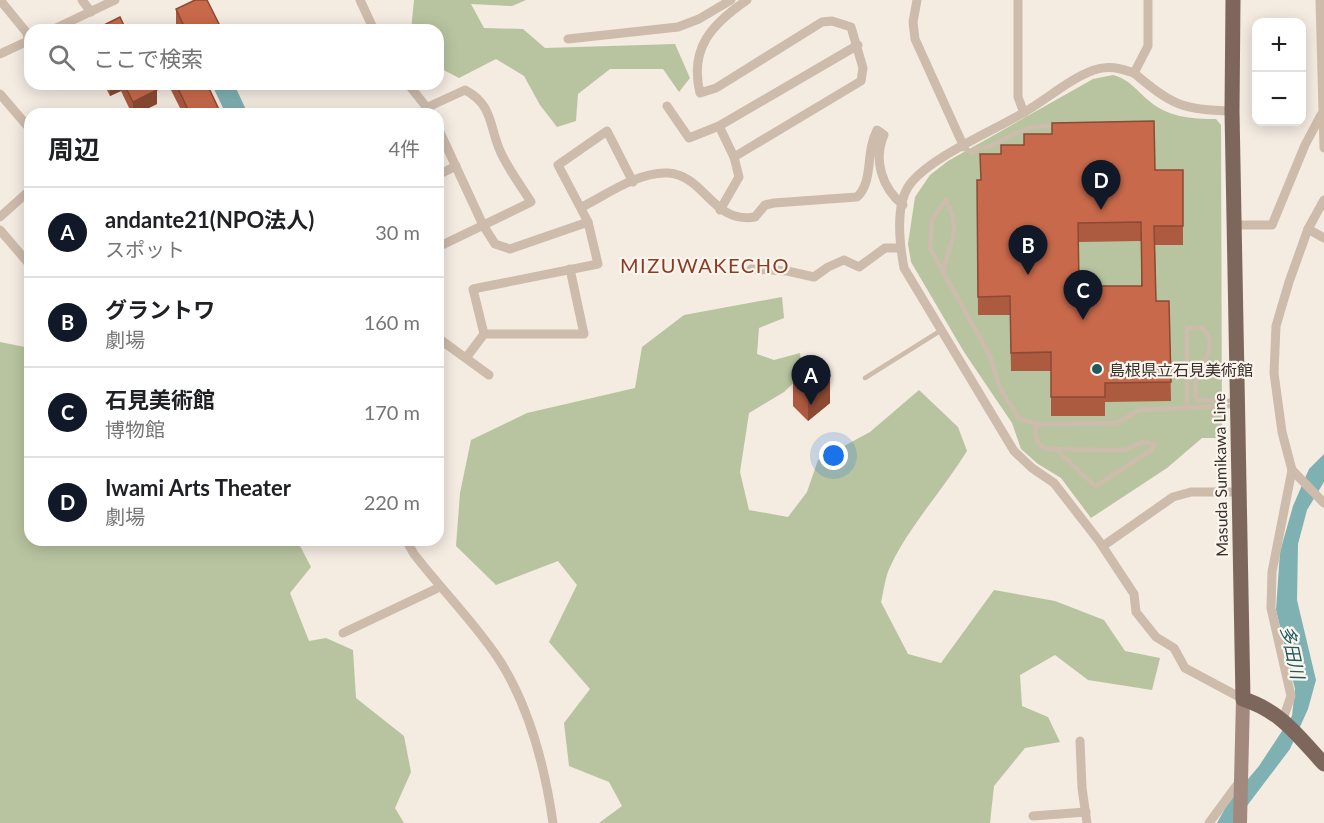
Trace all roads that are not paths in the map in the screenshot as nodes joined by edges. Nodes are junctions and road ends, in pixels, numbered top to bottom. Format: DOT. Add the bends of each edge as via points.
graph roads {
  1 [pos="0,0"];
  2 [pos="82,0"];
  3 [pos="115,0"];
  4 [pos="360,0"];
  5 [pos="731,0"];
  6 [pos="747,0"];
  7 [pos="917,0"];
  8 [pos="1018,0"];
  9 [pos="1148,0"];
  10 [pos="1233,0"];
  11 [pos="1320,0"];
  12 [pos="91,12"];
  13 [pos="65,24"];
  14 [pos="371,24"];
  15 [pos="24,29"];
  16 [pos="568,39"];
  17 [pos="24,42"];
  18 [pos="858,45"];
  19 [pos="0,54"];
  20 [pos="1134,73"];
  21 [pos="413,90"];
  22 [pos="0,94"];
  23 [pos="667,106"];
  24 [pos="428,108"];
  25 [pos="434,108"];
  26 [pos="1232,111"];
  27 [pos="1024,113"];
  28 [pos="1321,115"];
  29 [pos="24,122"];
  30 [pos="719,126"];
  31 [pos="1050,126"];
  32 [pos="444,141"];
  33 [pos="964,147"];
  34 [pos="1324,147"];
  35 [pos="734,158"];
  36 [pos="456,166"];
  37 [pos="444,172"];
  38 [pos="633,182"];
  39 [pos="24,195"];
  40 [pos="1324,200"];
  41 [pos="903,205"];
  42 [pos="582,207"];
  43 [pos="720,210"];
  44 [pos="0,217"];
  45 [pos="588,222"];
  46 [pos="483,225"];
  47 [pos="1236,225"];
  48 [pos="1308,229"];
  49 [pos="0,230"];
  50 [pos="1321,236"];
  51 [pos="444,244"];
  52 [pos="900,248"];
  53 [pos="24,258"];
  54 [pos="570,269"];
  55 [pos="751,269"];
  56 [pos="943,274"];
  57 [pos="940,330"];
  58 [pos="484,334"];
  59 [pos="444,342"];
  60 [pos="466,358"];
  61 [pos="489,375"];
  62 [pos="865,378"];
  63 [pos="1236,404"];
  64 [pos="1187,408"];
  65 [pos="1037,424"];
  66 [pos="1055,449"];
  67 [pos="1292,471"];
  68 [pos="1237,492"];
  69 [pos="1322,501"];
  70 [pos="410,546"];
  71 [pos="1102,546"];
  72 [pos="440,587"];
  73 [pos="343,633"];
  74 [pos="1243,699"];
  75 [pos="1283,719"];
  76 [pos="1080,741"];
  77 [pos="1324,764"];
  78 [pos="1240,781"];
  79 [pos="1086,813"];
  80 [pos="1033,816"];
  81 [pos="553,823"];
  82 [pos="1088,823"];
  83 [pos="1209,823"];
  84 [pos="1240,823"];
  1 -- 15 [label="street"];
  2 -- 12 [label="street"];
  3 -- 12 [label="street"];
  4 -- 14 [label="street"];
  5 -- 16 [label="street" via="678,27"];
  6 -- 18 [label="street" via="725,15 704,42 696,76 700,93 716,88 822,22 851,27"];
  7 -- 33 [label="street" via="915,39"];
  8 -- 27 [label="street" via="1018,98"];
  9 -- 20 [label="street" via="1148,46"];
  10 -- 26 [label="main road, Masuda Sumikawa Line"];
  11 -- 28 [label="street"];
  12 -- 13 [label="street"];
  17 -- 19 [label="street"];
  18 -- 30 [label="street"];
  18 -- 35 [label="street" via="863,68 861,81"];
  20 -- 26 [label="street" via="1183,107"];
  20 -- 27 [label="street" via="1109,67 1093,70"];
  21 -- 24 [label="street"];
  22 -- 29 [label="street"];
  23 -- 30 [label="street" via="689,138"];
  25 -- 46 [label="street" via="465,90 480,98 500,153 531,202"];
  26 -- 47 [label="main road, Masuda Sumikawa Line"];
  27 -- 33 [label="street"];
  28 -- 34 [label="street"];
  28 -- 47 [label="street" via="1272,225"];
  30 -- 35 [label="street"];
  31 -- 33 [label="lane" via="1024,128 972,153"];
  32 -- 36 [label="street"];
  33 -- 41 [label="street" via="914,179"];
  35 -- 43 [label="street" via="739,177"];
  36 -- 37 [label="street"];
  36 -- 46 [label="street"];
  38 -- 42 [label="street"];
  38 -- 42 [label="street" via="607,131 558,165"];
  38 -- 43 [label="street" via="654,174 683,176"];
  39 -- 44 [label="street"];
  40 -- 48 [label="street"];
  41 -- 43 [label="street" via="885,183 879,163 884,135 877,130 869,145 867,181 857,197 774,203 765,205 755,217 744,219"];
  41 -- 52 [label="street"];
  42 -- 45 [label="street"];
  45 -- 46 [label="street" via="510,249 495,244"];
  45 -- 54 [label="street" via="598,264"];
  46 -- 51 [label="street"];
  47 -- 63 [label="main road, Masuda Sumikawa Line"];
  48 -- 50 [label="street"];
  48 -- 67 [label="street" via="1276,326 1274,373"];
  49 -- 53 [label="street"];
  52 -- 55 [label="street" via="885,248 859,267 844,261 814,277"];
  52 -- 57 [label="street" via="904,268"];
  54 -- 58 [label="street" via="473,288"];
  54 -- 58 [label="street" via="584,334"];
  56 -- 56 [label="lane" via="930,248 932,219 946,200 954,216 954,242"];
  56 -- 65 [label="lane" via="990,356 1000,387 1019,419"];
  57 -- 62 [label="lane"];
  57 -- 71 [label="street" via="1014,451 1054,483"];
  58 -- 60 [label="street"];
  59 -- 60 [label="street"];
  60 -- 61 [label="street"];
  63 -- 64 [label="lane"];
  63 -- 64 [label="lane" via="1196,400 1196,381 1208,359 1208,334 1203,328 1187,328"];
  63 -- 68 [label="main road, Masuda Sumikawa Line"];
  64 -- 65 [label="lane" via="1140,410 1117,423"];
  65 -- 66 [label="lane" via="1038,444"];
  66 -- 66 [label="lane" via="1124,450 1143,442 1155,444 1096,486"];
  67 -- 69 [label="street"];
  67 -- 75 [label="street" via="1272,572 1271,608 1291,696"];
  68 -- 71 [label="street" via="1191,492 1173,497"];
  68 -- 74 [label="main road, Masuda Sumikawa Line"];
  70 -- 72 [label="street"];
  71 -- 74 [label="street" via="1134,594 1136,612 1156,637 1174,648 1185,668"];
  72 -- 73 [label="street"];
  72 -- 81 [label="street" via="498,657 513,683 548,790"];
  74 -- 75 [label="main road" via="1264,706"];
  74 -- 78 [label="street"];
  75 -- 77 [label="main road"];
  76 -- 79 [label="street"];
  78 -- 83 [label="street"];
  78 -- 84 [label="street"];
  79 -- 80 [label="street"];
  79 -- 82 [label="street"];
}
